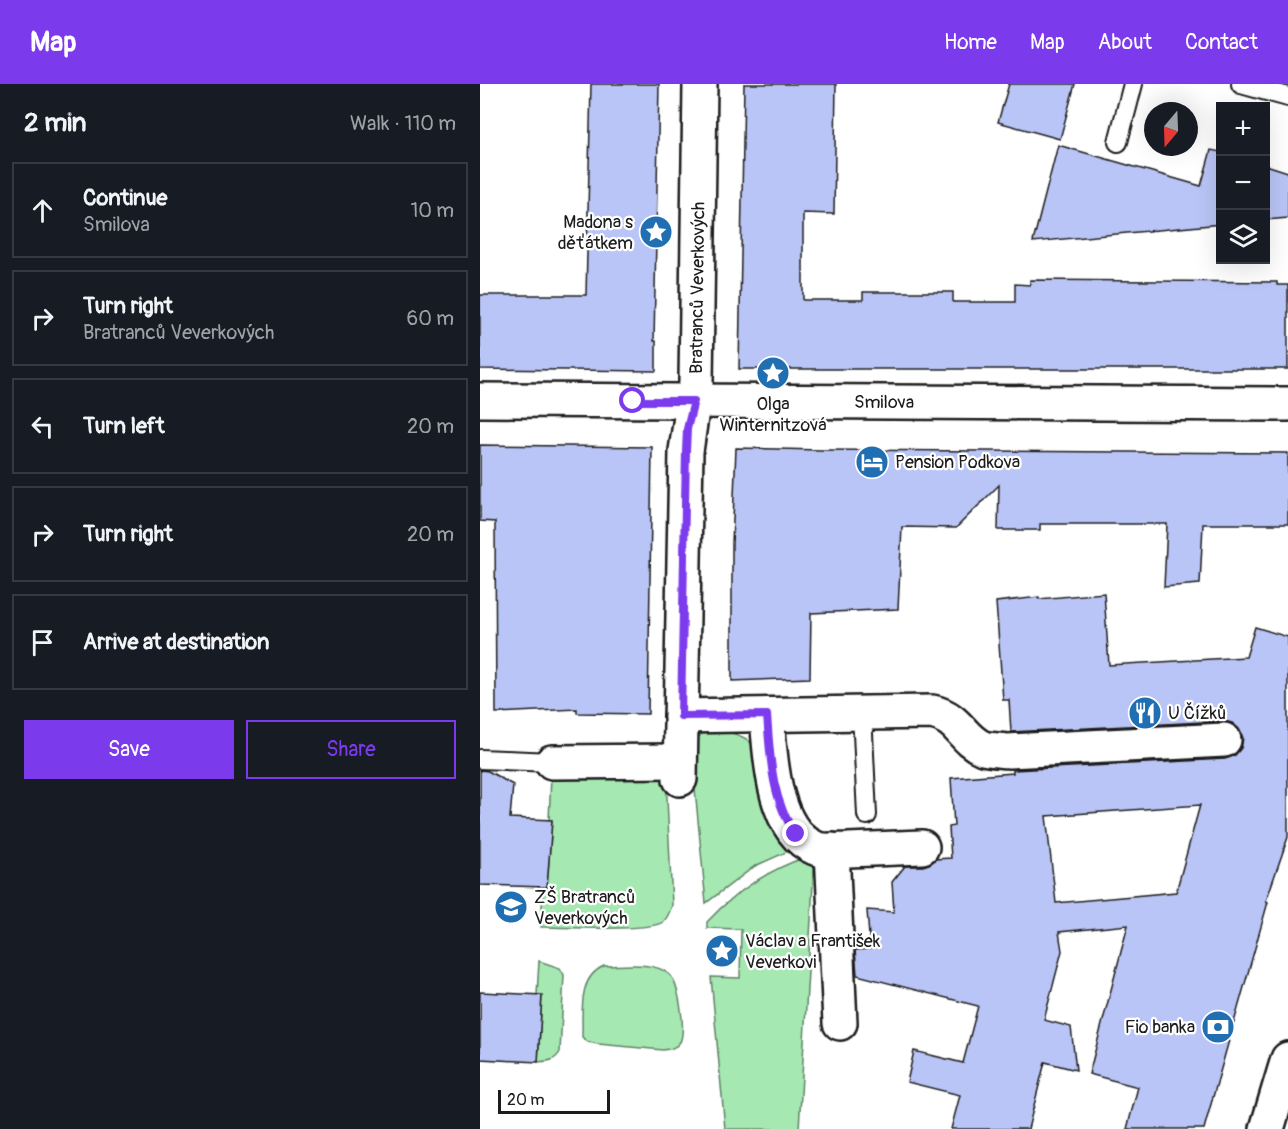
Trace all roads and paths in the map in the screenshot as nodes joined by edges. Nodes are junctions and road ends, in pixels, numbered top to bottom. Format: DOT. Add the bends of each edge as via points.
graph roads {
  1 [pos="700,84"];
  2 [pos="1133,84"];
  3 [pos="1242,84"];
  4 [pos="1288,97"];
  5 [pos="1118,142"];
  6 [pos="480,400"];
  7 [pos="694,401"];
  8 [pos="1288,404"];
  9 [pos="862,713"];
  10 [pos="767,715"];
  11 [pos="681,716"];
  12 [pos="1224,740"];
  13 [pos="480,759"];
  14 [pos="552,762"];
  15 [pos="867,815"];
  16 [pos="922,847"];
  17 [pos="832,850"];
  18 [pos="840,1023"];
  19 [pos="1288,1059"];
  20 [pos="1267,1129"];
  1 -- 7 [label="street, Bratranců Veverkových"];
  2 -- 5 [label="lane"];
  3 -- 4 [label="lane"];
  6 -- 7 [label="street, Smilova"];
  7 -- 8 [label="street, Smilova"];
  7 -- 11 [label="street, Bratranců Veverkových" via="686,451"];
  9 -- 10 [label="street"];
  9 -- 12 [label="street" via="945,715 984,748 1008,751"];
  9 -- 15 [label="lane"];
  10 -- 11 [label="street"];
  10 -- 17 [label="street" via="771,763 788,824 816,849"];
  11 -- 14 [label="street, Bratranců Veverkových" via="680,770"];
  13 -- 14 [label="lane"];
  16 -- 17 [label="street"];
  17 -- 18 [label="street"];
  19 -- 20 [label="street"];
}
